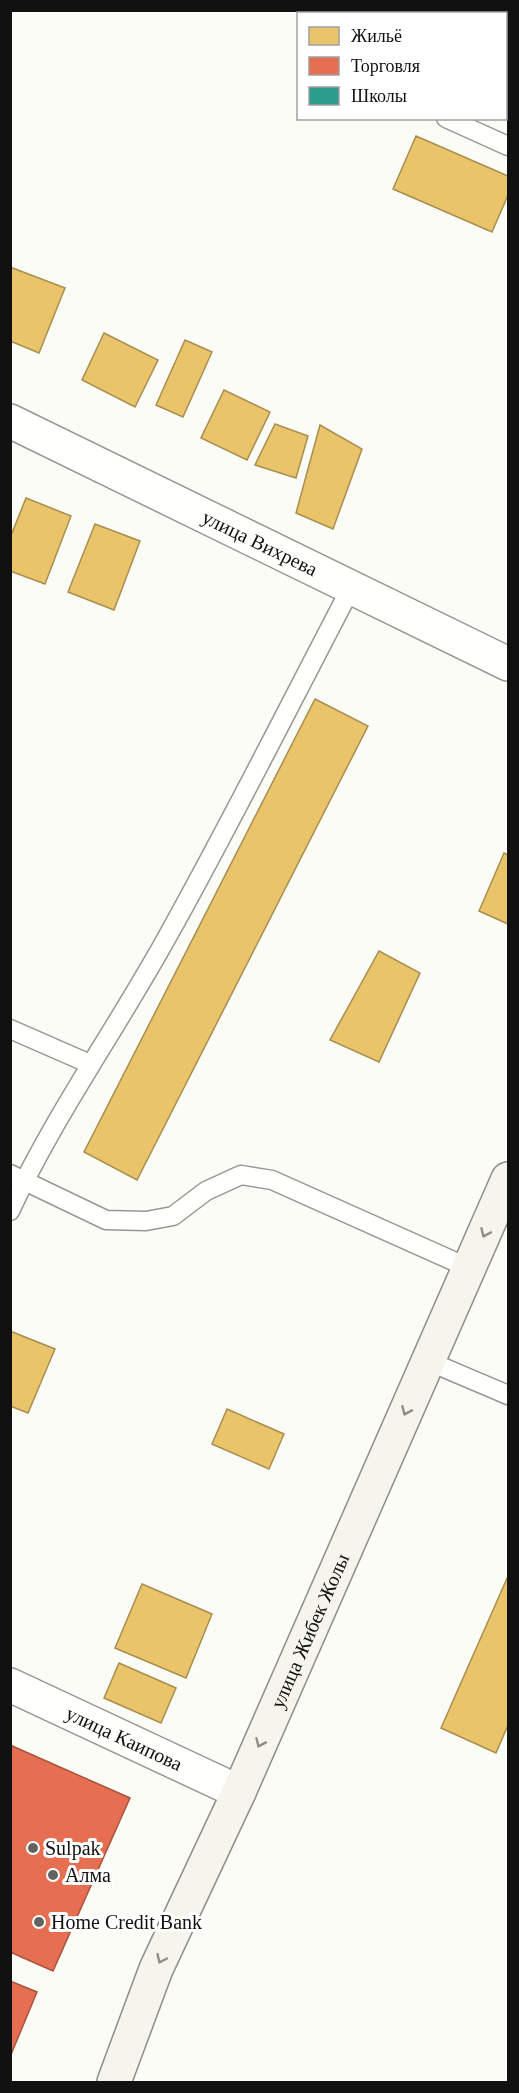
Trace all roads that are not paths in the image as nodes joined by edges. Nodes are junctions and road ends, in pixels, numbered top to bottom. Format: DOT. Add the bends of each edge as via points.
graph roads {
  1 [pos="450,120"];
  2 [pos="508,146"];
  3 [pos="10,421"];
  4 [pos="352,586"];
  5 [pos="508,664"];
  6 [pos="10,1029"];
  7 [pos="90,1064"];
  8 [pos="18,1177"];
  9 [pos="508,1179"];
  10 [pos="10,1211"];
  11 [pos="470,1268"];
  12 [pos="428,1361"];
  13 [pos="508,1395"];
  14 [pos="10,1685"];
  15 [pos="239,1792"];
  16 [pos="114,2082"];
  1 -- 2 [label="lane"];
  3 -- 4 [label="street, улица Вихрева"];
  4 -- 5 [label="street, улица Вихрева"];
  4 -- 7 [label="lane" via="166,940"];
  6 -- 7 [label="lane"];
  7 -- 8 [label="lane"];
  8 -- 10 [label="lane"];
  8 -- 11 [label="lane" via="106,1220 146,1221 172,1216 206,1191 240,1175 272,1180"];
  9 -- 11 [label="main road, улица Жибек Жолы, one-way"];
  11 -- 12 [label="main road, улица Жибек Жолы"];
  12 -- 13 [label="lane"];
  12 -- 15 [label="main road, улица Жибек Жолы, one-way"];
  14 -- 15 [label="street, улица Каипова"];
  15 -- 16 [label="main road, улица Жибек Жолы, one-way" via="156,1969"];
}
